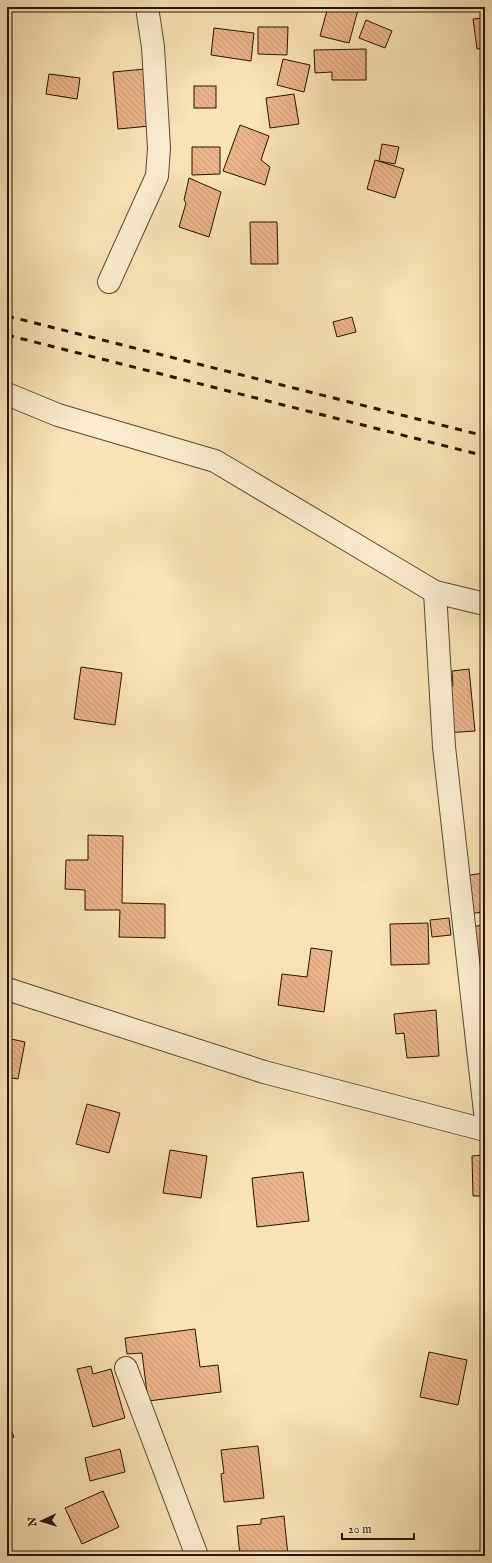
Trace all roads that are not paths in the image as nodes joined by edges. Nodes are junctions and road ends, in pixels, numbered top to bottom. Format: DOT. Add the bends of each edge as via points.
graph roads {
  1 [pos="147,7"];
  2 [pos="110,282"];
  3 [pos="7,394"];
  4 [pos="435,592"];
  5 [pos="485,604"];
  6 [pos="7,989"];
  7 [pos="485,1112"];
  8 [pos="485,1130"];
  9 [pos="126,1368"];
  10 [pos="197,1556"];
  1 -- 2 [label="street" via="153,47 159,148 157,176"];
  3 -- 4 [label="street" via="58,415 215,461"];
  4 -- 5 [label="street"];
  4 -- 7 [label="street" via="444,747"];
  6 -- 8 [label="street" via="264,1072"];
  9 -- 10 [label="street"];
}
